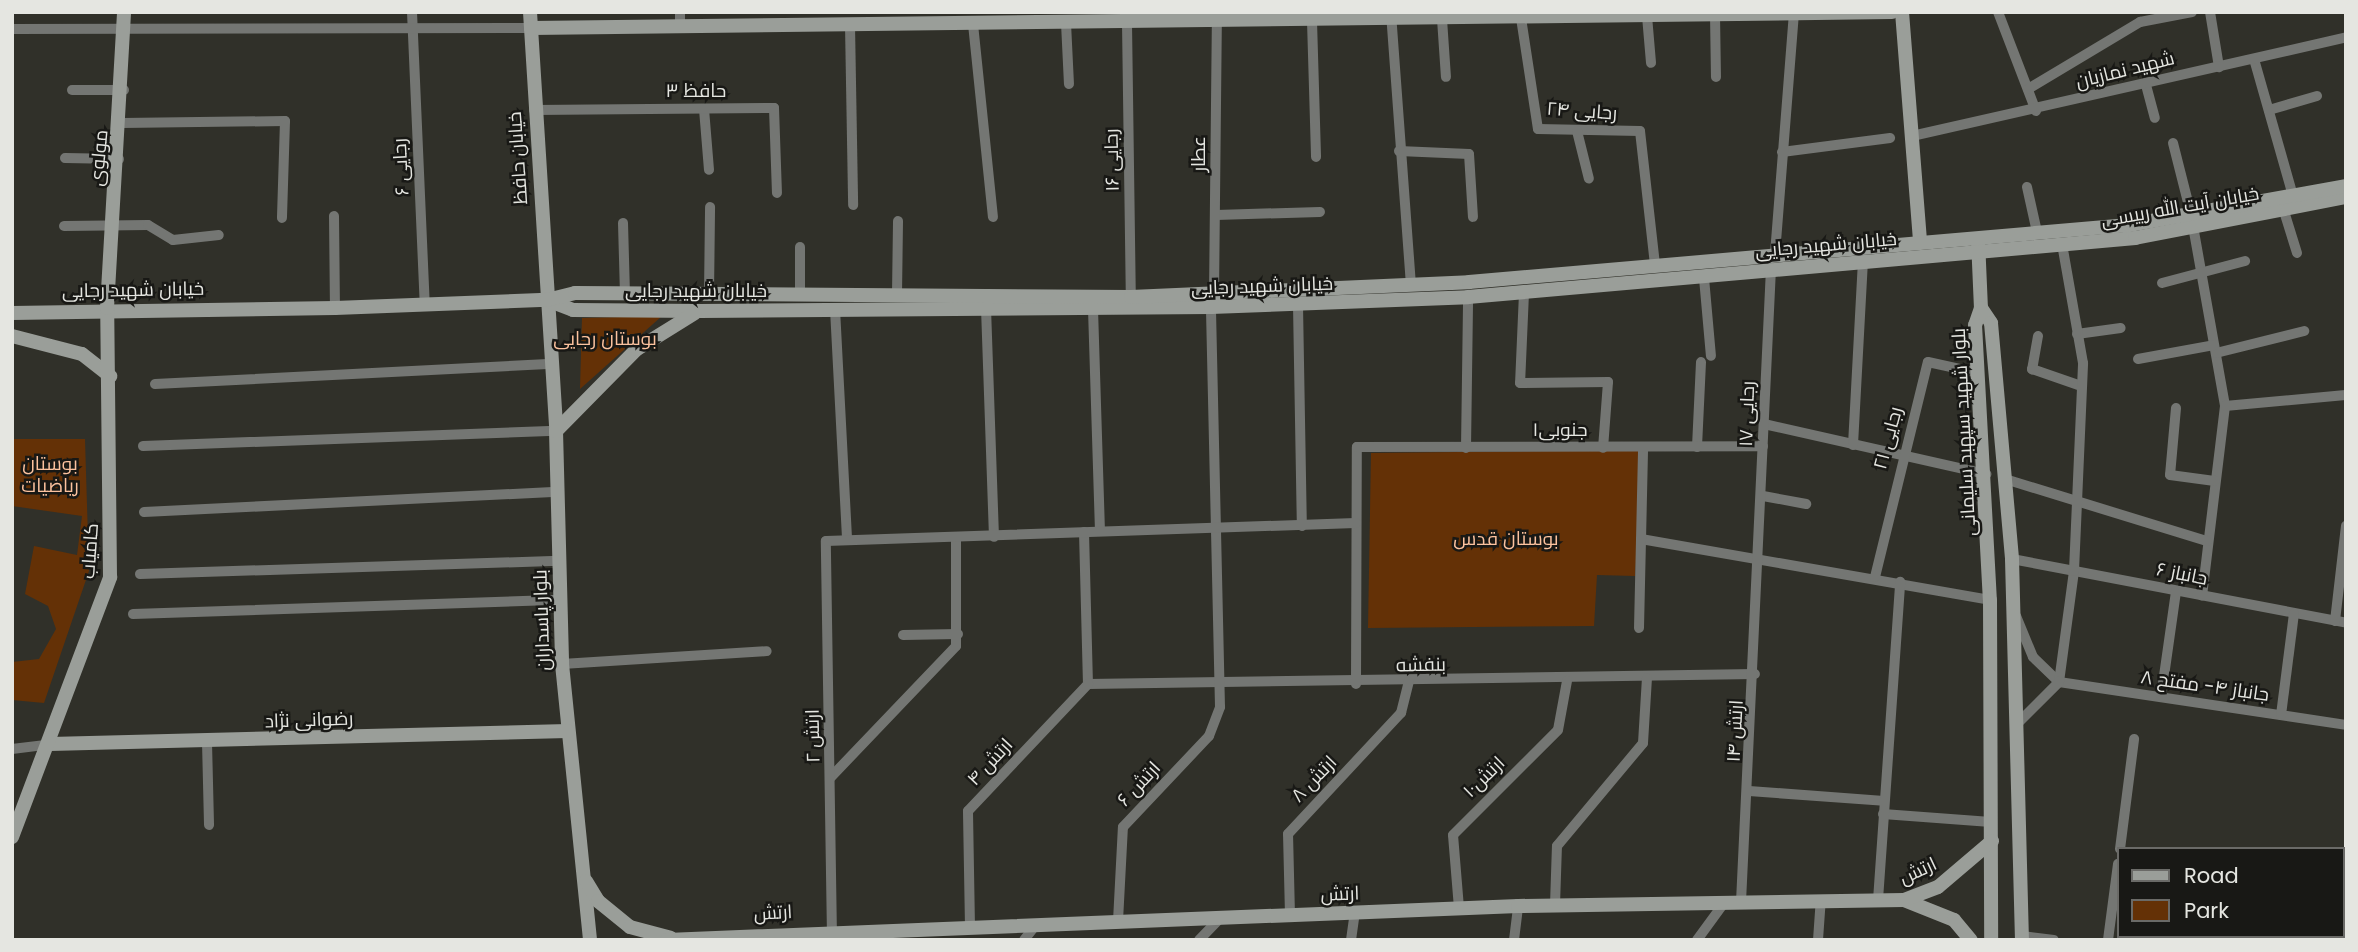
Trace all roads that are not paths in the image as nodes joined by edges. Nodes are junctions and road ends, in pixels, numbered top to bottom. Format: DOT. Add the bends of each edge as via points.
graph roads {
  1 [pos="124,12"];
  2 [pos="412,12"];
  3 [pos="530,12"];
  4 [pos="1892,12"];
  5 [pos="1902,12"];
  6 [pos="1998,12"];
  7 [pos="2192,12"];
  8 [pos="2210,12"];
  9 [pos="1391,13"];
  10 [pos="1748,13"];
  11 [pos="1595,14"];
  12 [pos="1794,14"];
  13 [pos="1504,15"];
  14 [pos="1715,15"];
  15 [pos="1217,16"];
  16 [pos="1416,16"];
  17 [pos="1647,16"];
  18 [pos="2138,17"];
  19 [pos="939,18"];
  20 [pos="991,18"];
  21 [pos="1089,18"];
  22 [pos="1321,18"];
  23 [pos="1521,18"];
  24 [pos="680,19"];
  25 [pos="1441,19"];
  26 [pos="843,21"];
  27 [pos="1066,23"];
  28 [pos="1127,23"];
  29 [pos="973,24"];
  30 [pos="124,27"];
  31 [pos="412,27"];
  32 [pos="531,28"];
  33 [pos="12,29"];
  34 [pos="2346,37"];
  35 [pos="2254,59"];
  36 [pos="1651,63"];
  37 [pos="2219,67"];
  38 [pos="1446,77"];
  39 [pos="1716,77"];
  40 [pos="1069,84"];
  41 [pos="2146,85"];
  42 [pos="2028,89"];
  43 [pos="72,90"];
  44 [pos="124,90"];
  45 [pos="2317,96"];
  46 [pos="704,109"];
  47 [pos="534,110"];
  48 [pos="2269,110"];
  49 [pos="2036,111"];
  50 [pos="2155,118"];
  51 [pos="122,123"];
  52 [pos="1577,131"];
  53 [pos="1912,136"];
  54 [pos="1890,138"];
  55 [pos="2173,143"];
  56 [pos="1399,151"];
  57 [pos="1782,152"];
  58 [pos="1316,157"];
  59 [pos="65,158"];
  60 [pos="119,159"];
  61 [pos="709,170"];
  62 [pos="1589,179"];
  63 [pos="2346,186"];
  64 [pos="2027,187"];
  65 [pos="777,193"];
  66 [pos="2293,196"];
  67 [pos="2346,197"];
  68 [pos="853,205"];
  69 [pos="710,206"];
  70 [pos="2283,208"];
  71 [pos="1320,212"];
  72 [pos="1216,215"];
  73 [pos="334,216"];
  74 [pos="993,217"];
  75 [pos="1473,217"];
  76 [pos="282,218"];
  77 [pos="2192,220"];
  78 [pos="898,221"];
  79 [pos="623,223"];
  80 [pos="64,226"];
  81 [pos="112,226"];
  82 [pos="2037,232"];
  83 [pos="219,235"];
  84 [pos="1920,242"];
  85 [pos="1978,242"];
  86 [pos="2062,244"];
  87 [pos="800,247"];
  88 [pos="2297,253"];
  89 [pos="1773,261"];
  90 [pos="2245,261"];
  91 [pos="1863,262"];
  92 [pos="1655,265"];
  93 [pos="2201,273"];
  94 [pos="1564,274"];
  95 [pos="1703,278"];
  96 [pos="2162,283"];
  97 [pos="1411,284"];
  98 [pos="1563,291"];
  99 [pos="625,293"];
  100 [pos="1524,293"];
  101 [pos="709,294"];
  102 [pos="800,294"];
  103 [pos="897,294"];
  104 [pos="1131,297"];
  105 [pos="1468,297"];
  106 [pos="547,300"];
  107 [pos="1213,301"];
  108 [pos="1036,302"];
  109 [pos="425,305"];
  110 [pos="1298,305"];
  111 [pos="107,308"];
  112 [pos="335,308"];
  113 [pos="986,308"];
  114 [pos="1981,308"];
  115 [pos="835,309"];
  116 [pos="1093,309"];
  117 [pos="700,311"];
  118 [pos="12,313"];
  119 [pos="2121,328"];
  120 [pos="2304,331"];
  121 [pos="2077,334"];
  122 [pos="12,336"];
  123 [pos="2038,336"];
  124 [pos="2215,349"];
  125 [pos="1711,356"];
  126 [pos="2138,359"];
  127 [pos="1701,362"];
  128 [pos="552,364"];
  129 [pos="1978,373"];
  130 [pos="110,376"];
  131 [pos="155,384"];
  132 [pos="2081,386"];
  133 [pos="2346,395"];
  134 [pos="2225,406"];
  135 [pos="2176,408"];
  136 [pos="1764,424"];
  137 [pos="556,431"];
  138 [pos="1853,445"];
  139 [pos="143,446"];
  140 [pos="1763,446"];
  141 [pos="1643,447"];
  142 [pos="1698,447"];
  143 [pos="1466,448"];
  144 [pos="1603,448"];
  145 [pos="1900,457"];
  146 [pos="1986,474"];
  147 [pos="2005,479"];
  148 [pos="2215,481"];
  149 [pos="558,492"];
  150 [pos="1763,496"];
  151 [pos="2075,500"];
  152 [pos="1806,504"];
  153 [pos="144,512"];
  154 [pos="1356,523"];
  155 [pos="1302,526"];
  156 [pos="2346,526"];
  157 [pos="1216,528"];
  158 [pos="1100,531"];
  159 [pos="1084,532"];
  160 [pos="994,537"];
  161 [pos="956,538"];
  162 [pos="1641,539"];
  163 [pos="847,540"];
  164 [pos="2207,541"];
  165 [pos="2012,559"];
  166 [pos="559,561"];
  167 [pos="1760,562"];
  168 [pos="2074,571"];
  169 [pos="140,574"];
  170 [pos="1875,577"];
  171 [pos="1900,582"];
  172 [pos="2176,591"];
  173 [pos="2202,596"];
  174 [pos="560,600"];
  175 [pos="1990,600"];
  176 [pos="2014,608"];
  177 [pos="133,614"];
  178 [pos="2294,614"];
  179 [pos="2341,622"];
  180 [pos="1639,628"];
  181 [pos="958,634"];
  182 [pos="903,635"];
  183 [pos="767,651"];
  184 [pos="562,664"];
  185 [pos="1755,674"];
  186 [pos="1647,678"];
  187 [pos="1566,681"];
  188 [pos="1409,682"];
  189 [pos="2059,682"];
  190 [pos="1088,684"];
  191 [pos="1218,684"];
  192 [pos="1356,684"];
  193 [pos="2161,697"];
  194 [pos="2280,715"];
  195 [pos="2346,724"];
  196 [pos="2016,725"];
  197 [pos="568,731"];
  198 [pos="2134,739"];
  199 [pos="207,742"];
  200 [pos="50,744"];
  201 [pos="12,749"];
  202 [pos="831,777"];
  203 [pos="1749,791"];
  204 [pos="1884,801"];
  205 [pos="1883,814"];
  206 [pos="1991,822"];
  207 [pos="209,825"];
  208 [pos="12,837"];
  209 [pos="1992,841"];
  210 [pos="2120,847"];
  211 [pos="584,877"];
  212 [pos="2116,879"];
  213 [pos="1878,900"];
  214 [pos="1904,900"];
  215 [pos="1821,901"];
  216 [pos="1741,902"];
  217 [pos="1724,903"];
  218 [pos="1555,905"];
  219 [pos="1518,906"];
  220 [pos="1460,908"];
  221 [pos="1355,912"];
  222 [pos="1290,915"];
  223 [pos="1220,917"];
  224 [pos="1118,921"];
  225 [pos="1035,926"];
  226 [pos="970,927"];
  227 [pos="832,935"];
  228 [pos="2022,938"];
  229 [pos="590,939"];
  230 [pos="669,939"];
  231 [pos="1024,940"];
  232 [pos="1199,940"];
  233 [pos="1352,940"];
  234 [pos="1514,940"];
  235 [pos="1697,940"];
  236 [pos="1818,940"];
  237 [pos="1971,940"];
  238 [pos="1991,940"];
  239 [pos="2054,940"];
  240 [pos="2108,940"];
  1 -- 30 [label="main road, مولوی"];
  2 -- 31 [label="street, رجایی ۶"];
  3 -- 32 [label="main road, خیابان حافظ"];
  4 -- 12 [label="main road"];
  5 -- 53 [label="main road"];
  6 -- 42 [label="street"];
  7 -- 18 [label="street"];
  8 -- 37 [label="street"];
  9 -- 16 [label="main road"];
  9 -- 22 [label="main road"];
  9 -- 56 [label="street"];
  10 -- 12 [label="main road"];
  10 -- 14 [label="main road"];
  11 -- 17 [label="main road"];
  11 -- 23 [label="main road"];
  12 -- 57 [label="street, رجایی ۱۷"];
  13 -- 23 [label="main road"];
  13 -- 25 [label="main road"];
  14 -- 17 [label="main road"];
  14 -- 39 [label="street"];
  15 -- 22 [label="main road"];
  15 -- 28 [label="main road"];
  15 -- 72 [label="street, عطار"];
  16 -- 25 [label="main road"];
  17 -- 36 [label="street"];
  18 -- 42 [label="street"];
  19 -- 26 [label="main road"];
  19 -- 29 [label="main road"];
  20 -- 27 [label="main road"];
  20 -- 29 [label="main road"];
  21 -- 27 [label="main road"];
  21 -- 28 [label="main road"];
  22 -- 58 [label="street"];
  23 -- 52 [label="street, رجایی ۲۴" via="1538,129"];
  24 -- 26 [label="main road"];
  24 -- 32 [label="main road"];
  25 -- 38 [label="street"];
  26 -- 68 [label="street"];
  27 -- 40 [label="street"];
  28 -- 104 [label="street, رجایی ۱۶"];
  29 -- 74 [label="street"];
  30 -- 31 [label="street"];
  30 -- 33 [label="street"];
  30 -- 44 [label="main road, مولوی"];
  31 -- 32 [label="street"];
  31 -- 109 [label="street, رجایی ۶"];
  32 -- 47 [label="main road, خیابان حافظ"];
  34 -- 35 [label="street, شهید نمازیان"];
  35 -- 37 [label="street, شهید نمازیان"];
  35 -- 48 [label="street"];
  37 -- 41 [label="street, شهید نمازیان"];
  41 -- 49 [label="street, شهید نمازیان"];
  41 -- 50 [label="street"];
  42 -- 49 [label="street"];
  43 -- 44 [label="street"];
  44 -- 51 [label="main road, مولوی"];
  45 -- 48 [label="street"];
  46 -- 47 [label="street, حافظ ۳"];
  46 -- 61 [label="street"];
  46 -- 65 [label="street, حافظ ۳" via="774,108"];
  47 -- 106 [label="main road, خیابان حافظ"];
  48 -- 66 [label="street"];
  49 -- 53 [label="street, شهید نمازیان"];
  51 -- 60 [label="main road, مولوی"];
  51 -- 76 [label="street" via="285,121"];
  52 -- 62 [label="street"];
  52 -- 92 [label="street, رجایی ۲۴" via="1640,131"];
  53 -- 84 [label="main road"];
  54 -- 57 [label="street"];
  55 -- 77 [label="street"];
  56 -- 75 [label="street" via="1469,154"];
  56 -- 97 [label="street"];
  57 -- 89 [label="street, رجایی ۱۷"];
  59 -- 60 [label="street"];
  60 -- 81 [label="main road, مولوی"];
  63 -- 66 [label="main road, خیابان آیت الله رییسی"];
  64 -- 82 [label="street"];
  66 -- 77 [label="main road, خیابان آیت الله رییسی"];
  67 -- 70 [label="main road, خیابان آیت الله رییسی"];
  69 -- 101 [label="street"];
  70 -- 77 [label="main road, خیابان آیت الله رییسی"];
  70 -- 88 [label="street"];
  71 -- 72 [label="street"];
  72 -- 107 [label="street, عطار"];
  73 -- 112 [label="street"];
  77 -- 82 [label="main road, خیابان آیت الله رییسی"];
  77 -- 86 [label="main road, خیابان آیت الله رییسی"];
  77 -- 93 [label="street"];
  78 -- 103 [label="street"];
  79 -- 99 [label="street"];
  80 -- 81 [label="street"];
  81 -- 83 [label="street" via="148,225 173,240"];
  81 -- 111 [label="main road, مولوی"];
  82 -- 85 [label="main road, خیابان آیت الله رییسی"];
  84 -- 85 [label="main road, خیابان شهید رجایی"];
  84 -- 89 [label="main road, خیابان شهید رجایی"];
  85 -- 86 [label="main road, خیابان آیت الله رییسی"];
  85 -- 91 [label="main road, خیابان شهید رجایی"];
  85 -- 114 [label="main road"];
  86 -- 121 [label="street"];
  87 -- 102 [label="street"];
  89 -- 91 [label="main road, خیابان شهید رجایی"];
  89 -- 92 [label="main road, خیابان شهید رجایی"];
  89 -- 95 [label="main road, خیابان شهید رجایی"];
  89 -- 136 [label="street, رجایی ۱۷"];
  90 -- 93 [label="street"];
  91 -- 138 [label="street"];
  92 -- 94 [label="main road, خیابان شهید رجایی"];
  93 -- 96 [label="street"];
  93 -- 124 [label="street"];
  94 -- 97 [label="main road, خیابان شهید رجایی"];
  94 -- 98 [label="main road"];
  95 -- 98 [label="main road, خیابان شهید رجایی"];
  95 -- 125 [label="street"];
  97 -- 107 [label="main road, خیابان شهید رجایی"];
  98 -- 100 [label="main road, خیابان شهید رجایی"];
  99 -- 101 [label="main road, خیابان شهید رجایی"];
  99 -- 106 [label="main road, خیابان شهید رجایی"];
  100 -- 105 [label="main road, خیابان شهید رجایی"];
  100 -- 144 [label="street" via="1520,383 1608,382"];
  101 -- 102 [label="main road, خیابان شهید رجایی"];
  102 -- 103 [label="main road, خیابان شهید رجایی"];
  103 -- 108 [label="main road, خیابان شهید رجایی"];
  104 -- 107 [label="main road, خیابان شهید رجایی"];
  104 -- 108 [label="main road, خیابان شهید رجایی"];
  105 -- 110 [label="main road, خیابان شهید رجایی"];
  105 -- 143 [label="street"];
  106 -- 109 [label="main road, خیابان شهید رجایی"];
  106 -- 117 [label="main road, خیابان شهید رجایی" via="573,310"];
  106 -- 128 [label="main road, بلوار پاسداران"];
  107 -- 110 [label="main road, خیابان شهید رجایی"];
  107 -- 116 [label="main road, خیابان شهید رجایی"];
  107 -- 157 [label="street, عطار"];
  108 -- 113 [label="main road, خیابان شهید رجایی"];
  108 -- 116 [label="main road, خیابان شهید رجایی"];
  109 -- 112 [label="main road, خیابان شهید رجایی"];
  110 -- 155 [label="street"];
  111 -- 112 [label="main road, خیابان شهید رجایی"];
  111 -- 118 [label="main road, خیابان شهید رجایی"];
  111 -- 130 [label="main road, کامیاب"];
  113 -- 115 [label="main road, خیابان شهید رجایی"];
  113 -- 160 [label="street"];
  114 -- 129 [label="main road, بلوار شهید سپهبد سلیمانی" via="1975,325"];
  114 -- 147 [label="main road, بلوار شهید سپهبد سلیمانی" via="1991,323"];
  115 -- 117 [label="main road, خیابان شهید رجایی"];
  115 -- 163 [label="street"];
  116 -- 158 [label="street"];
  117 -- 137 [label="main road" via="636,349"];
  119 -- 121 [label="street"];
  120 -- 124 [label="street"];
  121 -- 132 [label="street"];
  122 -- 130 [label="main road" via="69,349"];
  123 -- 132 [label="street" via="2032,369"];
  124 -- 126 [label="street"];
  124 -- 134 [label="street"];
  127 -- 142 [label="street"];
  128 -- 131 [label="street"];
  128 -- 137 [label="main road, بلوار پاسداران"];
  129 -- 145 [label="street, رجایی ۲۱" via="1931,359"];
  129 -- 146 [label="main road, بلوار شهید سپهبد سلیمانی"];
  130 -- 200 [label="main road, کامیاب" via="110,577"];
  132 -- 151 [label="street"];
  133 -- 134 [label="street"];
  134 -- 148 [label="street"];
  135 -- 148 [label="street" via="2170,475"];
  136 -- 138 [label="street"];
  136 -- 140 [label="street, رجایی ۱۷"];
  137 -- 139 [label="street" via="334,443"];
  137 -- 149 [label="main road, بلوار پاسداران"];
  138 -- 145 [label="street"];
  140 -- 142 [label="street, جنوبی۱"];
  140 -- 150 [label="street, رجایی ۱۷"];
  141 -- 142 [label="street, جنوبی۱"];
  141 -- 144 [label="street, جنوبی۱"];
  141 -- 162 [label="street"];
  143 -- 144 [label="street, جنوبی۱"];
  143 -- 154 [label="street, جنوبی۱" via="1357,447"];
  145 -- 146 [label="street"];
  145 -- 170 [label="street, رجایی ۲۱"];
  146 -- 175 [label="main road, بلوار شهید سپهبد سلیمانی"];
  147 -- 151 [label="street"];
  147 -- 165 [label="main road, بلوار شهید سپهبد سلیمانی"];
  148 -- 164 [label="street"];
  149 -- 153 [label="street" via="352,506"];
  149 -- 166 [label="main road, بلوار پاسداران"];
  150 -- 152 [label="street"];
  150 -- 167 [label="street, رجایی ۱۷"];
  151 -- 164 [label="street"];
  151 -- 168 [label="street"];
  154 -- 155 [label="street"];
  154 -- 192 [label="street"];
  155 -- 157 [label="street"];
  156 -- 179 [label="street"];
  157 -- 158 [label="street"];
  157 -- 191 [label="street, ارتش ۶"];
  158 -- 159 [label="street"];
  159 -- 160 [label="street"];
  159 -- 190 [label="street"];
  160 -- 161 [label="street"];
  161 -- 163 [label="street"];
  161 -- 181 [label="street"];
  162 -- 167 [label="street"];
  162 -- 180 [label="street"];
  163 -- 202 [label="street, ارتش ۲" via="826,541"];
  164 -- 173 [label="street"];
  165 -- 168 [label="street, جانباز ۶"];
  165 -- 176 [label="main road, بلوار شهید سپهبد سلیمانی"];
  166 -- 169 [label="street" via="336,573"];
  166 -- 174 [label="main road, بلوار پاسداران"];
  167 -- 170 [label="street"];
  167 -- 185 [label="street, ارتش ۱۴"];
  168 -- 172 [label="street, جانباز ۶"];
  168 -- 189 [label="street"];
  170 -- 171 [label="street"];
  171 -- 175 [label="street"];
  171 -- 204 [label="street"];
  172 -- 173 [label="street, جانباز ۶"];
  172 -- 193 [label="street"];
  173 -- 178 [label="street, جانباز ۶"];
  174 -- 177 [label="street"];
  174 -- 184 [label="main road, بلوار پاسداران"];
  175 -- 206 [label="main road, بلوار شهید سپهبد سلیمانی"];
  176 -- 189 [label="street" via="2033,657"];
  176 -- 196 [label="main road, بلوار شهید سپهبد سلیمانی"];
  178 -- 179 [label="street, جانباز ۶"];
  178 -- 194 [label="street"];
  181 -- 182 [label="street"];
  181 -- 202 [label="street" via="956,646"];
  183 -- 184 [label="street"];
  184 -- 197 [label="main road, بلوار پاسداران"];
  185 -- 186 [label="street, بنفشه"];
  185 -- 203 [label="street, ارتش ۱۴"];
  186 -- 187 [label="street, بنفشه"];
  186 -- 218 [label="street" via="1643,743 1556,846"];
  187 -- 188 [label="street, بنفشه"];
  187 -- 220 [label="street, ارتش۱۰" via="1558,730 1453,835"];
  188 -- 192 [label="street, بنفشه"];
  188 -- 222 [label="street, ارتش ۸" via="1401,713 1288,834"];
  189 -- 193 [label="street, جانباز ۴- مفتح ۸"];
  189 -- 196 [label="street"];
  190 -- 191 [label="street, بنفشه"];
  190 -- 226 [label="street, ارتش ۴" via="968,811"];
  191 -- 192 [label="street, بنفشه"];
  191 -- 224 [label="street, ارتش ۶" via="1218,719 1209,736 1123,827"];
  193 -- 194 [label="street, جانباز ۴- مفتح ۸"];
  194 -- 195 [label="street, جانباز ۴- مفتح ۸"];
  196 -- 228 [label="main road, بلوار شهید سپهبد سلیمانی"];
  197 -- 199 [label="main road, رضوانی نژاد"];
  197 -- 211 [label="main road, بلوار پاسداران"];
  198 -- 210 [label="street"];
  199 -- 200 [label="main road, رضوانی نژاد"];
  199 -- 207 [label="street"];
  200 -- 201 [label="street"];
  200 -- 208 [label="main road, کامیاب"];
  202 -- 227 [label="street, ارتش ۲"];
  203 -- 204 [label="street"];
  203 -- 216 [label="street, ارتش ۱۴"];
  204 -- 205 [label="street"];
  205 -- 206 [label="street"];
  205 -- 213 [label="street"];
  206 -- 209 [label="main road, بلوار شهید سپهبد سلیمانی"];
  209 -- 214 [label="main road, ارتش" via="1938,887"];
  209 -- 238 [label="main road, بلوار شهید سپهبد سلیمانی"];
  211 -- 229 [label="main road, بلوار پاسداران"];
  211 -- 230 [label="main road, ارتش" via="598,901 629,927"];
  212 -- 240 [label="street"];
  213 -- 214 [label="main road, ارتش"];
  213 -- 215 [label="main road, ارتش"];
  214 -- 237 [label="main road" via="1954,920"];
  215 -- 216 [label="main road, ارتش"];
  215 -- 236 [label="street"];
  216 -- 217 [label="main road, ارتش"];
  217 -- 218 [label="main road, ارتش"];
  217 -- 235 [label="street"];
  218 -- 219 [label="main road, ارتش"];
  219 -- 220 [label="main road, ارتش"];
  219 -- 234 [label="street"];
  220 -- 221 [label="main road, ارتش"];
  221 -- 222 [label="main road, ارتش"];
  221 -- 233 [label="street"];
  222 -- 223 [label="main road, ارتش"];
  223 -- 224 [label="main road, ارتش"];
  223 -- 232 [label="street"];
  224 -- 225 [label="main road, ارتش"];
  225 -- 226 [label="main road, ارتش"];
  225 -- 231 [label="street"];
  226 -- 227 [label="main road, ارتش"];
  227 -- 230 [label="main road, ارتش"];
  228 -- 239 [label="street"];
}
